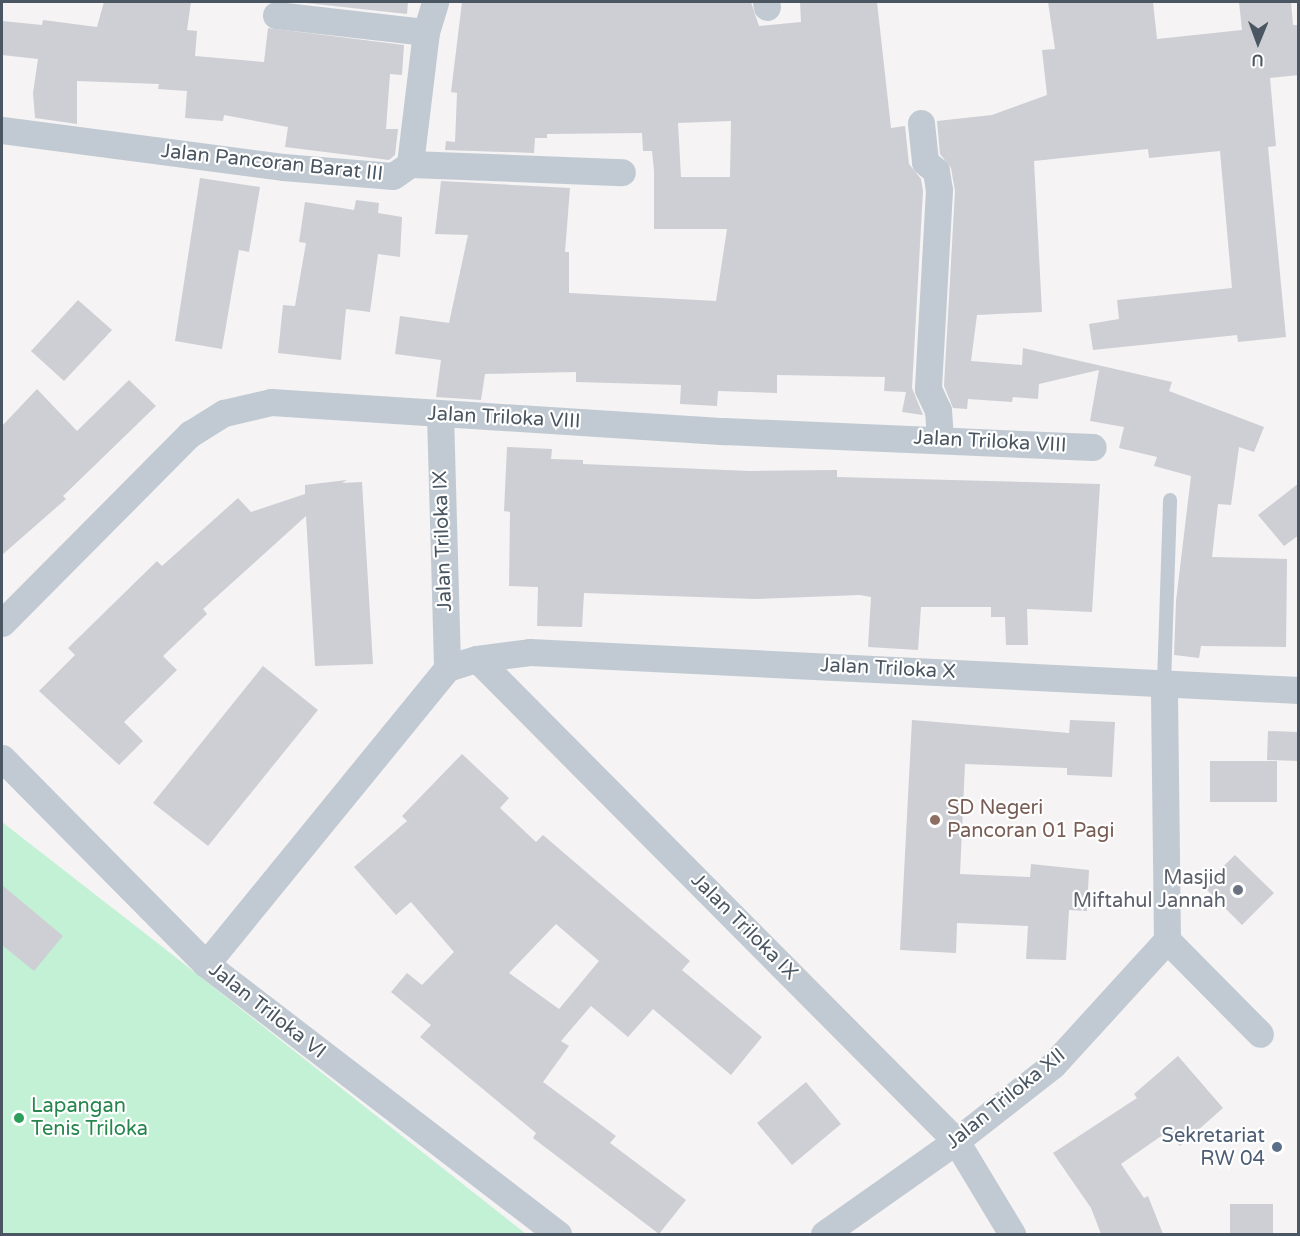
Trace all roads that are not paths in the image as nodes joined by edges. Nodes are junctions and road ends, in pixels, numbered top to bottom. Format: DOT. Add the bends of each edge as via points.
graph roads {
  1 [pos="435,2"];
  2 [pos="276,15"];
  3 [pos="426,32"];
  4 [pos="921,123"];
  5 [pos="2,130"];
  6 [pos="410,164"];
  7 [pos="622,172"];
  8 [pos="440,414"];
  9 [pos="939,440"];
  10 [pos="1093,447"];
  11 [pos="1170,500"];
  12 [pos="2,623"];
  13 [pos="477,659"];
  14 [pos="447,668"];
  15 [pos="1164,682"];
  16 [pos="1299,690"];
  17 [pos="6,771"];
  18 [pos="1167,940"];
  19 [pos="206,964"];
  20 [pos="1260,1034"];
  21 [pos="956,1141"];
  22 [pos="558,1234"];
  23 [pos="824,1234"];
  24 [pos="1012,1234"];
  1 -- 3 [label="street, Jalan Pancoran Barat III"];
  2 -- 3 [label="street"];
  3 -- 6 [label="street, Jalan Pancoran Barat III"];
  4 -- 9 [label="street" via="925,162 936,171 939,190 928,389 938,410"];
  5 -- 6 [label="street, Jalan Pancoran Barat III" via="283,167 393,176"];
  6 -- 7 [label="street"];
  8 -- 9 [label="street, Jalan Triloka VIII"];
  8 -- 12 [label="street, Jalan Triloka VIII" via="271,402 224,413 190,434"];
  8 -- 14 [label="street, Jalan Triloka IX"];
  9 -- 10 [label="street, Jalan Triloka VIII"];
  11 -- 15 [label="lane"];
  13 -- 14 [label="street"];
  13 -- 15 [label="street, Jalan Triloka X" via="530,652"];
  13 -- 21 [label="street, Jalan Triloka IX"];
  14 -- 19 [label="street"];
  15 -- 16 [label="street, Jalan Triloka X"];
  15 -- 18 [label="street"];
  17 -- 19 [label="street, Jalan Triloka VI"];
  18 -- 20 [label="street"];
  18 -- 21 [label="street, Jalan Triloka XII" via="1053,1065"];
  19 -- 22 [label="street, Jalan Triloka VI"];
  21 -- 23 [label="street, Jalan Triloka XII"];
  21 -- 24 [label="street, Jalan Triloka IX"];
}
